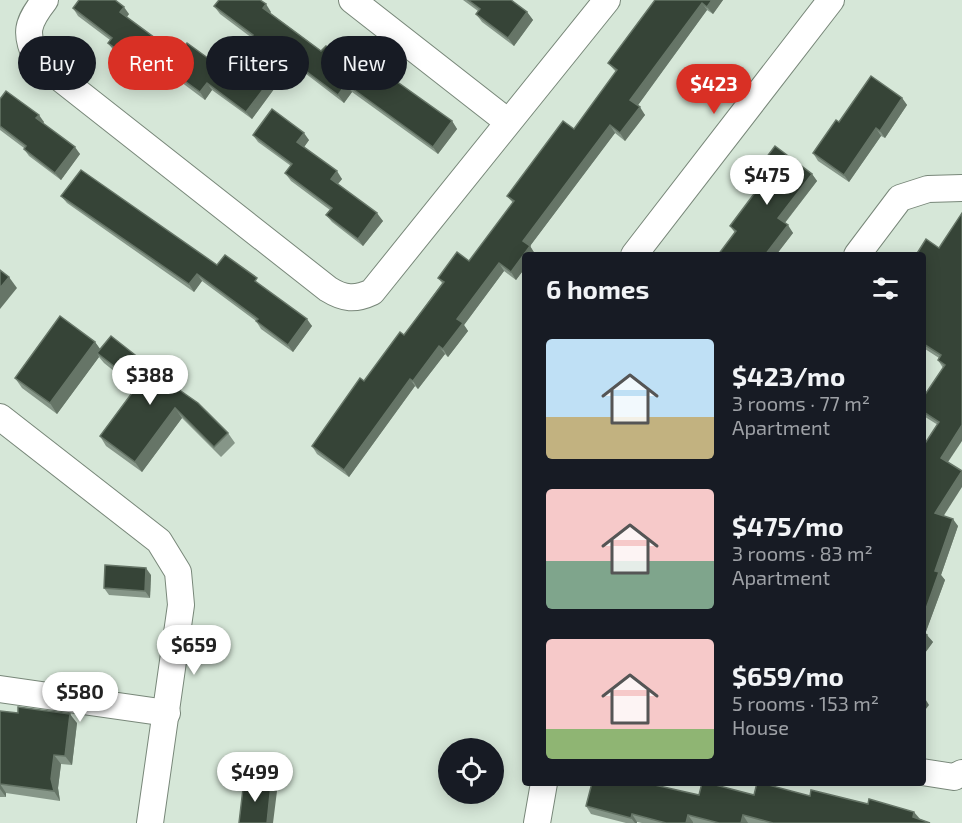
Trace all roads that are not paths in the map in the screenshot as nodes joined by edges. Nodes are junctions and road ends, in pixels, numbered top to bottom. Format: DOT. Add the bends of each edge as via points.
graph roads {
  1 [pos="45,0"];
  2 [pos="352,0"];
  3 [pos="607,0"];
  4 [pos="831,0"];
  5 [pos="508,122"];
  6 [pos="962,188"];
  7 [pos="636,252"];
  8 [pos="859,252"];
  9 [pos="0,417"];
  10 [pos="0,689"];
  11 [pos="167,713"];
  12 [pos="926,773"];
  13 [pos="962,773"];
  14 [pos="543,786"];
  15 [pos="150,823"];
  16 [pos="537,823"];
  1 -- 5 [label="street" via="32,17 28,33 37,60 339,296 358,299 372,292"];
  2 -- 5 [label="street"];
  3 -- 5 [label="street"];
  4 -- 7 [label="street"];
  6 -- 8 [label="street" via="928,189 900,198"];
  9 -- 11 [label="street" via="159,541 178,572 181,605"];
  10 -- 11 [label="street"];
  11 -- 15 [label="street"];
  12 -- 13 [label="street" via="954,777"];
  14 -- 16 [label="street"];
}
